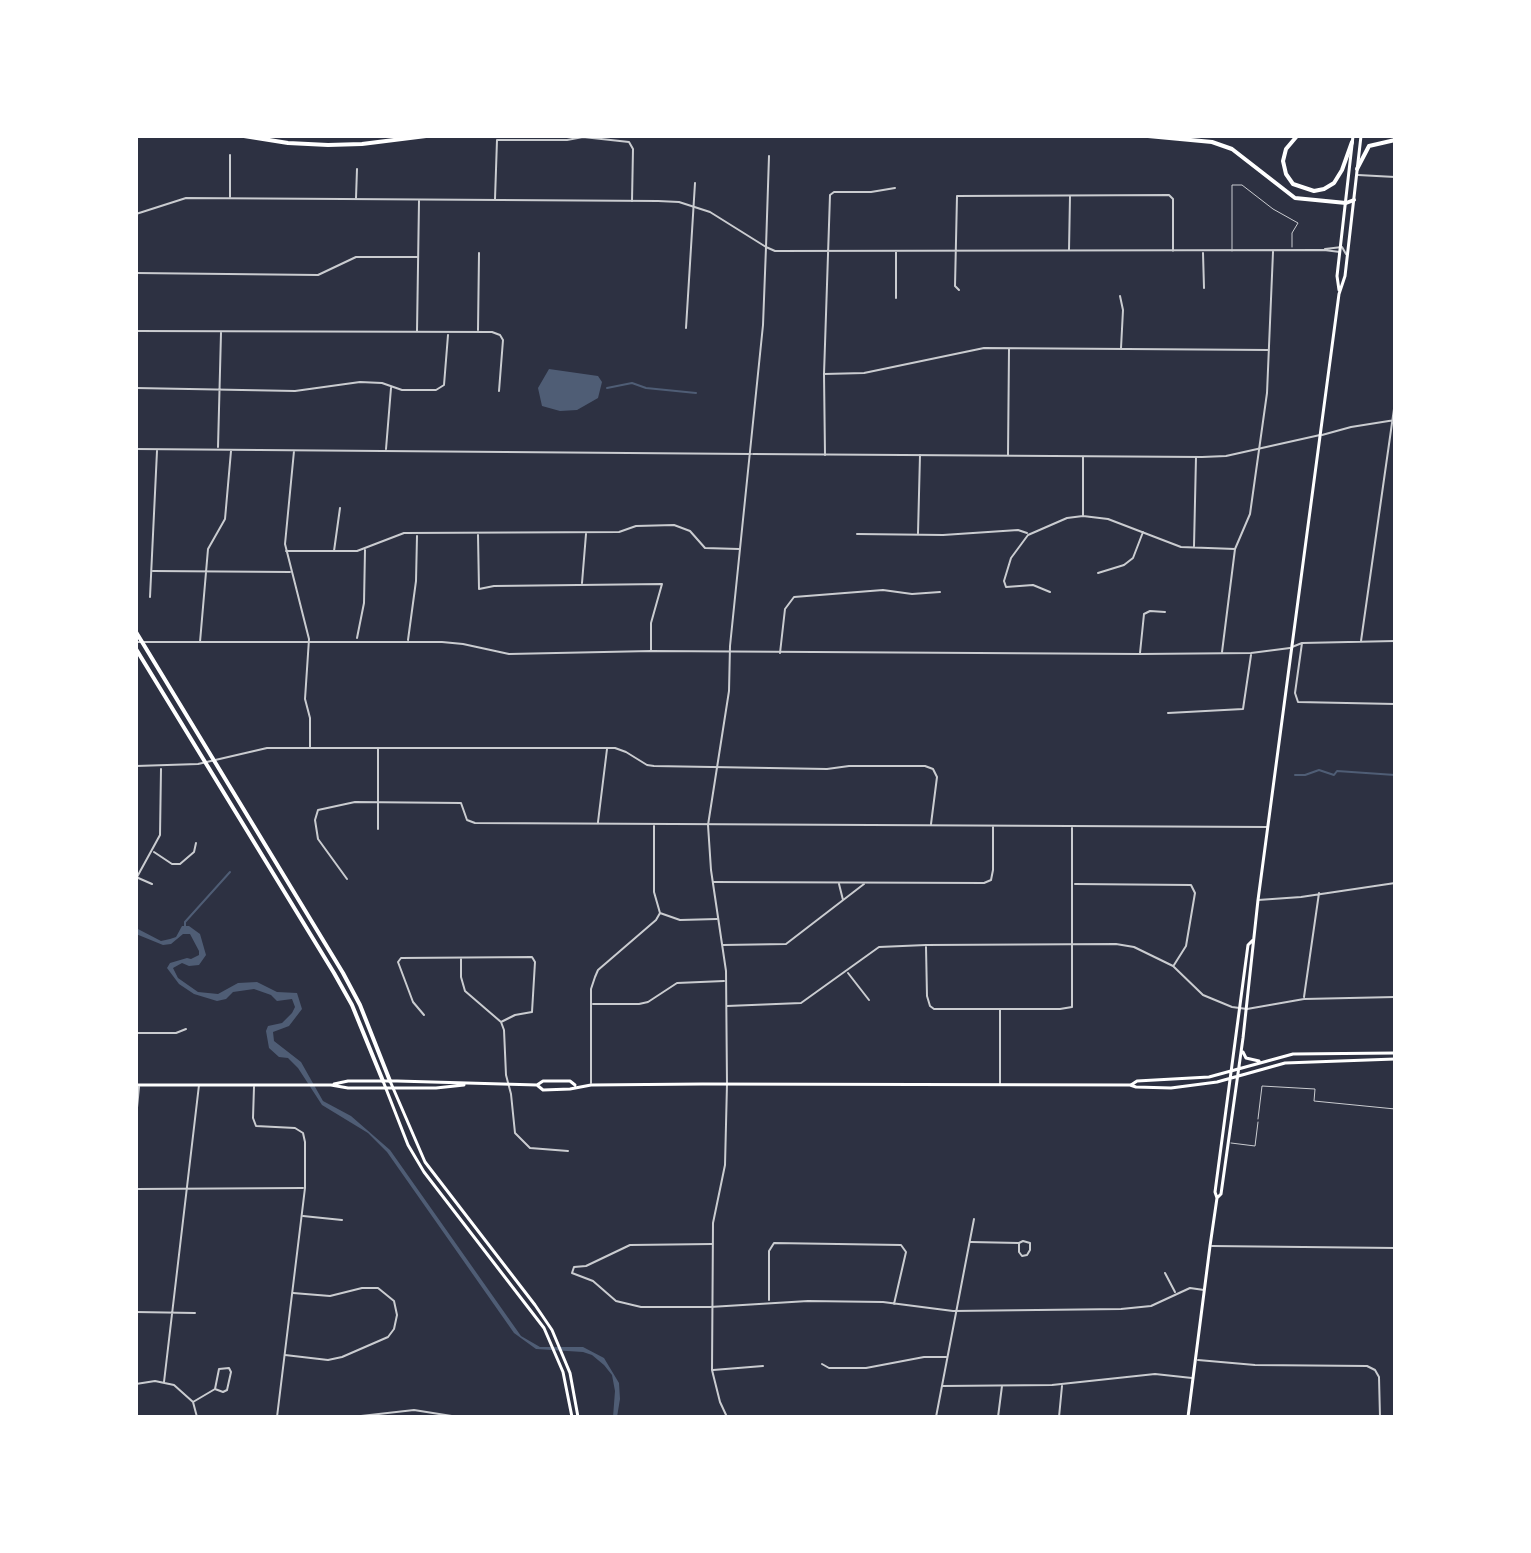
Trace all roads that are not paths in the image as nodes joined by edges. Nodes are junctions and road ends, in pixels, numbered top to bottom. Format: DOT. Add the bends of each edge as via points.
graph roads {
  1 [pos="244,136"];
  2 [pos="426,136"];
  3 [pos="797,136"];
  4 [pos="920,136"];
  5 [pos="1148,136"];
  6 [pos="1297,136"];
  7 [pos="1361,138"];
  8 [pos="1352,139"];
  9 [pos="1395,140"];
  10 [pos="230,155"];
  11 [pos="769,156"];
  12 [pos="357,169"];
  13 [pos="1357,172"];
  14 [pos="1395,177"];
  15 [pos="695,183"];
  16 [pos="895,188"];
  17 [pos="1070,195"];
  18 [pos="230,197"];
  19 [pos="356,199"];
  20 [pos="419,200"];
  21 [pos="495,200"];
  22 [pos="1354,200"];
  23 [pos="632,201"];
  24 [pos="1346,203"];
  25 [pos="694,206"];
  26 [pos="136,214"];
  27 [pos="766,247"];
  28 [pos="1069,250"];
  29 [pos="1341,250"];
  30 [pos="828,251"];
  31 [pos="896,251"];
  32 [pos="956,251"];
  33 [pos="1203,251"];
  34 [pos="1232,251"];
  35 [pos="1273,251"];
  36 [pos="1292,251"];
  37 [pos="1173,252"];
  38 [pos="479,253"];
  39 [pos="417,257"];
  40 [pos="1347,258"];
  41 [pos="136,273"];
  42 [pos="1204,288"];
  43 [pos="959,290"];
  44 [pos="1339,294"];
  45 [pos="1120,296"];
  46 [pos="896,298"];
  47 [pos="686,328"];
  48 [pos="136,331"];
  49 [pos="478,331"];
  50 [pos="221,332"];
  51 [pos="417,332"];
  52 [pos="448,333"];
  53 [pos="1009,348"];
  54 [pos="1121,349"];
  55 [pos="1269,350"];
  56 [pos="824,374"];
  57 [pos="392,386"];
  58 [pos="136,388"];
  59 [pos="219,390"];
  60 [pos="499,391"];
  61 [pos="1395,402"];
  62 [pos="1394,420"];
  63 [pos="1320,435"];
  64 [pos="1259,448"];
  65 [pos="136,449"];
  66 [pos="157,449"];
  67 [pos="218,449"];
  68 [pos="231,450"];
  69 [pos="294,451"];
  70 [pos="386,451"];
  71 [pos="751,454"];
  72 [pos="825,455"];
  73 [pos="920,455"];
  74 [pos="1008,455"];
  75 [pos="1083,456"];
  76 [pos="1196,457"];
  77 [pos="340,508"];
  78 [pos="1083,516"];
  79 [pos="1143,531"];
  80 [pos="586,532"];
  81 [pos="417,534"];
  82 [pos="478,534"];
  83 [pos="857,534"];
  84 [pos="918,534"];
  85 [pos="1028,535"];
  86 [pos="1194,547"];
  87 [pos="365,549"];
  88 [pos="741,549"];
  89 [pos="1235,549"];
  90 [pos="286,551"];
  91 [pos="334,552"];
  92 [pos="151,571"];
  93 [pos="206,572"];
  94 [pos="291,572"];
  95 [pos="1098,573"];
  96 [pos="582,584"];
  97 [pos="940,592"];
  98 [pos="1050,592"];
  99 [pos="150,597"];
  100 [pos="1165,612"];
  101 [pos="136,632"];
  102 [pos="357,638"];
  103 [pos="139,641"];
  104 [pos="1361,641"];
  105 [pos="1395,641"];
  106 [pos="200,642"];
  107 [pos="408,642"];
  108 [pos="308,643"];
  109 [pos="1302,643"];
  110 [pos="1291,648"];
  111 [pos="136,649"];
  112 [pos="651,651"];
  113 [pos="730,652"];
  114 [pos="780,653"];
  115 [pos="1222,653"];
  116 [pos="1251,653"];
  117 [pos="1140,654"];
  118 [pos="1395,704"];
  119 [pos="1168,713"];
  120 [pos="310,748"];
  121 [pos="378,748"];
  122 [pos="608,748"];
  123 [pos="136,766"];
  124 [pos="162,766"];
  125 [pos="718,766"];
  126 [pos="377,803"];
  127 [pos="598,823"];
  128 [pos="654,824"];
  129 [pos="708,825"];
  130 [pos="931,825"];
  131 [pos="1072,825"];
  132 [pos="993,826"];
  133 [pos="1268,827"];
  134 [pos="378,829"];
  135 [pos="196,843"];
  136 [pos="153,852"];
  137 [pos="137,877"];
  138 [pos="347,879"];
  139 [pos="713,882"];
  140 [pos="839,883"];
  141 [pos="865,883"];
  142 [pos="1395,883"];
  143 [pos="152,884"];
  144 [pos="1073,884"];
  145 [pos="1319,893"];
  146 [pos="843,900"];
  147 [pos="1258,900"];
  148 [pos="660,913"];
  149 [pos="717,919"];
  150 [pos="1253,940"];
  151 [pos="1072,944"];
  152 [pos="722,945"];
  153 [pos="926,945"];
  154 [pos="461,957"];
  155 [pos="1173,966"];
  156 [pos="847,972"];
  157 [pos="726,981"];
  158 [pos="1395,997"];
  159 [pos="1304,999"];
  160 [pos="869,1000"];
  161 [pos="592,1004"];
  162 [pos="726,1006"];
  163 [pos="1240,1008"];
  164 [pos="1000,1009"];
  165 [pos="1247,1009"];
  166 [pos="424,1015"];
  167 [pos="501,1022"];
  168 [pos="186,1029"];
  169 [pos="136,1033"];
  170 [pos="1242,1048"];
  171 [pos="1317,1053"];
  172 [pos="1395,1053"];
  173 [pos="1395,1059"];
  174 [pos="1320,1060"];
  175 [pos="1262,1062"];
  176 [pos="1239,1070"];
  177 [pos="1230,1071"];
  178 [pos="1238,1077"];
  179 [pos="1229,1079"];
  180 [pos="383,1081"];
  181 [pos="390,1081"];
  182 [pos="555,1081"];
  183 [pos="1217,1082"];
  184 [pos="727,1084"];
  185 [pos="1000,1084"];
  186 [pos="138,1085"];
  187 [pos="199,1085"];
  188 [pos="254,1085"];
  189 [pos="331,1085"];
  190 [pos="464,1085"];
  191 [pos="509,1085"];
  192 [pos="537,1085"];
  193 [pos="591,1085"];
  194 [pos="1131,1085"];
  195 [pos="576,1086"];
  196 [pos="386,1088"];
  197 [pos="394,1088"];
  198 [pos="556,1089"];
  199 [pos="1227,1097"];
  200 [pos="1395,1109"];
  201 [pos="136,1118"];
  202 [pos="1221,1142"];
  203 [pos="1229,1142"];
  204 [pos="568,1151"];
  205 [pos="187,1188"];
  206 [pos="305,1188"];
  207 [pos="136,1189"];
  208 [pos="1217,1198"];
  209 [pos="302,1215"];
  210 [pos="974,1219"];
  211 [pos="342,1220"];
  212 [pos="970,1242"];
  213 [pos="1019,1243"];
  214 [pos="712,1244"];
  215 [pos="1210,1246"];
  216 [pos="1395,1248"];
  217 [pos="1165,1273"];
  218 [pos="1205,1290"];
  219 [pos="292,1293"];
  220 [pos="1175,1293"];
  221 [pos="769,1302"];
  222 [pos="894,1304"];
  223 [pos="710,1307"];
  224 [pos="173,1311"];
  225 [pos="957,1311"];
  226 [pos="136,1312"];
  227 [pos="195,1313"];
  228 [pos="284,1355"];
  229 [pos="948,1357"];
  230 [pos="1196,1360"];
  231 [pos="822,1364"];
  232 [pos="763,1366"];
  233 [pos="712,1370"];
  234 [pos="1193,1378"];
  235 [pos="164,1382"];
  236 [pos="136,1384"];
  237 [pos="1062,1384"];
  238 [pos="942,1386"];
  239 [pos="1002,1386"];
  240 [pos="215,1389"];
  241 [pos="193,1402"];
  242 [pos="197,1417"];
  243 [pos="278,1417"];
  244 [pos="458,1417"];
  245 [pos="575,1417"];
  246 [pos="727,1417"];
  247 [pos="936,1417"];
  248 [pos="998,1417"];
  249 [pos="1059,1417"];
  250 [pos="1188,1417"];
  251 [pos="1380,1417"];
  1 -- 2 [label="highway" via="328,145"];
  3 -- 4 [label="highway"];
  5 -- 24 [label="highway" via="1212,142 1243,156 1295,198"];
  6 -- 8 [label="highway" via="1286,149 1286,174 1293,184 1314,191 1334,183"];
  7 -- 13 [label="main road"];
  8 -- 24 [label="main road"];
  9 -- 13 [label="highway" via="1369,146"];
  10 -- 18 [label="street"];
  11 -- 27 [label="street"];
  12 -- 19 [label="street"];
  13 -- 14 [label="street"];
  13 -- 22 [label="main road"];
  15 -- 25 [label="street"];
  16 -- 30 [label="street" via="832,193"];
  17 -- 28 [label="street"];
  17 -- 32 [label="street" via="957,196"];
  17 -- 37 [label="street" via="1169,195"];
  18 -- 19 [label="street"];
  18 -- 26 [label="street" via="177,199"];
  19 -- 20 [label="street"];
  20 -- 21 [label="street"];
  20 -- 39 [label="street"];
  21 -- 23 [label="street"];
  21 -- 23 [label="street" via="497,140 588,137 629,142"];
  22 -- 24 [label="highway"];
  22 -- 40 [label="main road"];
  23 -- 25 [label="street"];
  24 -- 29 [label="main road"];
  25 -- 27 [label="street"];
  25 -- 47 [label="street"];
  27 -- 30 [label="street"];
  27 -- 71 [label="street"];
  28 -- 32 [label="street"];
  28 -- 37 [label="street"];
  29 -- 36 [label="street"];
  29 -- 40 [label="street"];
  29 -- 44 [label="main road"];
  30 -- 31 [label="street"];
  30 -- 56 [label="street"];
  31 -- 32 [label="street"];
  31 -- 46 [label="street"];
  32 -- 43 [label="street"];
  33 -- 34 [label="street"];
  33 -- 37 [label="street"];
  33 -- 42 [label="street"];
  34 -- 35 [label="street"];
  34 -- 36 [label="lane" via="1232,185 1242,185 1298,223"];
  35 -- 36 [label="street"];
  35 -- 55 [label="street"];
  38 -- 49 [label="street"];
  39 -- 41 [label="street" via="356,257 318,275"];
  39 -- 51 [label="street"];
  40 -- 44 [label="main road"];
  44 -- 63 [label="main road"];
  45 -- 54 [label="street"];
  48 -- 50 [label="street"];
  49 -- 52 [label="street"];
  49 -- 60 [label="street" via="502,336"];
  50 -- 51 [label="street"];
  50 -- 59 [label="street"];
  51 -- 52 [label="street"];
  52 -- 57 [label="street" via="442,388"];
  53 -- 54 [label="street"];
  53 -- 56 [label="street" via="972,349 864,373"];
  53 -- 74 [label="street"];
  54 -- 55 [label="street"];
  55 -- 64 [label="street"];
  56 -- 72 [label="street"];
  57 -- 59 [label="street" via="360,382 295,391"];
  57 -- 70 [label="street"];
  58 -- 59 [label="street"];
  59 -- 67 [label="street"];
  61 -- 62 [label="street"];
  62 -- 63 [label="street"];
  62 -- 104 [label="street"];
  63 -- 64 [label="street"];
  63 -- 110 [label="main road"];
  64 -- 76 [label="street"];
  64 -- 89 [label="street" via="1250,514"];
  65 -- 66 [label="street"];
  66 -- 67 [label="street"];
  66 -- 92 [label="street"];
  67 -- 68 [label="street"];
  68 -- 69 [label="street"];
  68 -- 93 [label="street" via="225,519 210,542"];
  69 -- 70 [label="street"];
  69 -- 90 [label="street"];
  70 -- 71 [label="street"];
  71 -- 72 [label="street"];
  71 -- 88 [label="street"];
  72 -- 73 [label="street"];
  73 -- 74 [label="street"];
  73 -- 84 [label="street"];
  74 -- 75 [label="street"];
  75 -- 76 [label="street"];
  75 -- 78 [label="street"];
  76 -- 86 [label="street"];
  77 -- 91 [label="street"];
  78 -- 79 [label="street"];
  78 -- 85 [label="street"];
  79 -- 86 [label="street"];
  79 -- 95 [label="street" via="1133,558"];
  80 -- 82 [label="street"];
  80 -- 88 [label="street" via="674,525 690,531 705,548"];
  80 -- 96 [label="street"];
  81 -- 82 [label="street"];
  81 -- 87 [label="street" via="401,534"];
  81 -- 107 [label="street"];
  82 -- 96 [label="street" via="479,589"];
  83 -- 84 [label="street"];
  84 -- 85 [label="street" via="1018,530"];
  85 -- 98 [label="street" via="1009,562 1004,586 1033,585"];
  86 -- 89 [label="street"];
  87 -- 91 [label="street"];
  87 -- 102 [label="street"];
  88 -- 113 [label="street"];
  89 -- 115 [label="street"];
  90 -- 91 [label="street"];
  90 -- 94 [label="street"];
  92 -- 93 [label="street"];
  92 -- 99 [label="street"];
  93 -- 94 [label="street"];
  93 -- 106 [label="street"];
  94 -- 108 [label="street"];
  96 -- 112 [label="street" via="662,584"];
  97 -- 114 [label="street" via="794,597 785,609"];
  100 -- 117 [label="street" via="1144,614"];
  101 -- 103 [label="highway"];
  103 -- 106 [label="street"];
  103 -- 181 [label="highway" via="343,973"];
  104 -- 105 [label="street"];
  104 -- 109 [label="street"];
  106 -- 108 [label="street"];
  107 -- 108 [label="street"];
  107 -- 112 [label="street" via="459,644 509,654"];
  108 -- 120 [label="street" via="305,699"];
  109 -- 110 [label="street"];
  109 -- 118 [label="street" via="1296,700"];
  110 -- 116 [label="street"];
  110 -- 133 [label="main road"];
  111 -- 180 [label="highway" via="334,973"];
  112 -- 113 [label="street"];
  113 -- 114 [label="street"];
  113 -- 125 [label="street"];
  114 -- 117 [label="street"];
  115 -- 116 [label="street"];
  115 -- 117 [label="street"];
  116 -- 119 [label="street" via="1243,709"];
  120 -- 121 [label="street"];
  120 -- 124 [label="street" via="257,749 198,764"];
  121 -- 122 [label="street"];
  121 -- 126 [label="street"];
  122 -- 125 [label="street" via="647,765"];
  122 -- 127 [label="street"];
  123 -- 124 [label="street"];
  124 -- 136 [label="street" via="161,829"];
  125 -- 129 [label="street"];
  125 -- 130 [label="street" via="927,766 937,776"];
  126 -- 127 [label="street" via="461,803 467,820 475,823"];
  126 -- 134 [label="street"];
  126 -- 138 [label="street" via="347,803 317,813 318,839"];
  127 -- 128 [label="street"];
  128 -- 129 [label="street"];
  128 -- 148 [label="street" via="654,892"];
  129 -- 130 [label="street"];
  129 -- 139 [label="street"];
  130 -- 132 [label="street"];
  131 -- 132 [label="street"];
  131 -- 133 [label="street"];
  131 -- 144 [label="street"];
  132 -- 141 [label="street" via="988,882"];
  133 -- 147 [label="main road"];
  135 -- 136 [label="street" via="180,864"];
  136 -- 137 [label="street"];
  137 -- 143 [label="street"];
  139 -- 140 [label="street"];
  139 -- 149 [label="street"];
  140 -- 141 [label="street"];
  140 -- 146 [label="street"];
  141 -- 146 [label="street"];
  142 -- 145 [label="street"];
  144 -- 151 [label="street"];
  144 -- 155 [label="street" via="1191,885 1195,893 1186,946"];
  145 -- 147 [label="street"];
  145 -- 159 [label="street"];
  146 -- 152 [label="street" via="786,944"];
  147 -- 150 [label="main road"];
  148 -- 149 [label="street" via="680,920"];
  148 -- 161 [label="street" via="598,970"];
  149 -- 152 [label="street"];
  150 -- 163 [label="main road"];
  150 -- 165 [label="main road"];
  151 -- 153 [label="street"];
  151 -- 155 [label="street" via="1134,947"];
  151 -- 164 [label="street" via="1072,1007"];
  152 -- 157 [label="street"];
  153 -- 156 [label="street" via="879,947"];
  153 -- 164 [label="street" via="930,1006"];
  154 -- 166 [label="street" via="398,962 413,1003"];
  154 -- 167 [label="street" via="465,991"];
  154 -- 167 [label="street" via="533,958 532,1012"];
  155 -- 163 [label="street" via="1203,995"];
  156 -- 160 [label="street"];
  156 -- 162 [label="street" via="801,1003"];
  157 -- 161 [label="street" via="677,983 639,1004"];
  157 -- 162 [label="street"];
  158 -- 159 [label="street"];
  159 -- 165 [label="street"];
  161 -- 193 [label="street"];
  162 -- 184 [label="street"];
  163 -- 165 [label="street"];
  163 -- 177 [label="main road"];
  164 -- 185 [label="street"];
  165 -- 170 [label="main road"];
  167 -- 191 [label="street"];
  168 -- 169 [label="street"];
  170 -- 175 [label="main road" via="1244,1056"];
  170 -- 176 [label="main road"];
  171 -- 172 [label="main road"];
  171 -- 174 [label="main road"];
  171 -- 175 [label="main road"];
  173 -- 174 [label="main road"];
  174 -- 178 [label="main road" via="1285,1063"];
  175 -- 176 [label="main road"];
  176 -- 177 [label="main road"];
  176 -- 178 [label="main road"];
  177 -- 179 [label="main road"];
  177 -- 194 [label="main road"];
  178 -- 179 [label="main road"];
  178 -- 203 [label="main road"];
  179 -- 183 [label="main road"];
  179 -- 199 [label="main road"];
  180 -- 181 [label="main road"];
  180 -- 189 [label="main road"];
  180 -- 196 [label="main road"];
  181 -- 190 [label="main road"];
  181 -- 197 [label="main road"];
  182 -- 192 [label="main road"];
  182 -- 195 [label="main road"];
  182 -- 198 [label="street"];
  183 -- 194 [label="main road" via="1171,1088"];
  183 -- 199 [label="main road"];
  184 -- 185 [label="main road"];
  184 -- 193 [label="main road"];
  184 -- 214 [label="street" via="725,1165"];
  185 -- 194 [label="main road"];
  186 -- 187 [label="main road"];
  186 -- 201 [label="street"];
  187 -- 188 [label="main road"];
  187 -- 205 [label="street"];
  188 -- 189 [label="main road"];
  188 -- 206 [label="street" via="256,1126 295,1128 304,1135"];
  189 -- 196 [label="main road"];
  190 -- 191 [label="main road"];
  190 -- 197 [label="main road"];
  191 -- 192 [label="main road"];
  191 -- 204 [label="street" via="513,1126 520,1139 530,1148"];
  192 -- 198 [label="main road"];
  193 -- 195 [label="main road"];
  195 -- 198 [label="main road"];
  196 -- 197 [label="main road"];
  196 -- 245 [label="main road" via="424,1172 552,1342"];
  197 -- 245 [label="main road" via="425,1162 558,1342 574,1388"];
  199 -- 202 [label="main road"];
  200 -- 203 [label="lane" via="1314,1101 1315,1089 1262,1086 1255,1146"];
  202 -- 203 [label="main road"];
  202 -- 208 [label="main road"];
  203 -- 208 [label="main road"];
  205 -- 206 [label="street"];
  205 -- 207 [label="street"];
  205 -- 224 [label="street"];
  206 -- 209 [label="street"];
  208 -- 215 [label="main road"];
  209 -- 211 [label="street"];
  209 -- 219 [label="street"];
  210 -- 212 [label="street"];
  212 -- 213 [label="street"];
  212 -- 225 [label="street"];
  214 -- 223 [label="street"];
  214 -- 223 [label="street" via="630,1245 572,1269 573,1275 593,1281 630,1306"];
  215 -- 216 [label="street"];
  215 -- 218 [label="main road"];
  217 -- 220 [label="street"];
  218 -- 220 [label="street"];
  218 -- 230 [label="main road"];
  219 -- 228 [label="street"];
  219 -- 228 [label="street" via="330,1296 378,1288 394,1301 397,1315 388,1337 342,1357"];
  220 -- 225 [label="street" via="1143,1308"];
  221 -- 222 [label="street"];
  221 -- 222 [label="street" via="769,1251 774,1243 901,1245 906,1252"];
  221 -- 223 [label="street"];
  222 -- 225 [label="street"];
  223 -- 233 [label="street"];
  224 -- 226 [label="street"];
  224 -- 227 [label="street"];
  224 -- 235 [label="street"];
  225 -- 229 [label="street"];
  228 -- 243 [label="street"];
  229 -- 231 [label="street" via="866,1368"];
  229 -- 238 [label="street"];
  230 -- 234 [label="main road"];
  230 -- 251 [label="street" via="1367,1366 1379,1377"];
  232 -- 233 [label="street"];
  233 -- 246 [label="street"];
  234 -- 237 [label="street" via="1155,1374"];
  234 -- 250 [label="main road"];
  235 -- 236 [label="street"];
  235 -- 241 [label="street" via="180,1388"];
  237 -- 239 [label="street"];
  237 -- 249 [label="street"];
  238 -- 239 [label="street"];
  238 -- 247 [label="street"];
  239 -- 248 [label="street"];
  240 -- 240 [label="street" via="227,1390 229,1368 219,1369"];
  240 -- 241 [label="street"];
  241 -- 242 [label="street"];
  243 -- 244 [label="street" via="405,1410"];
}
